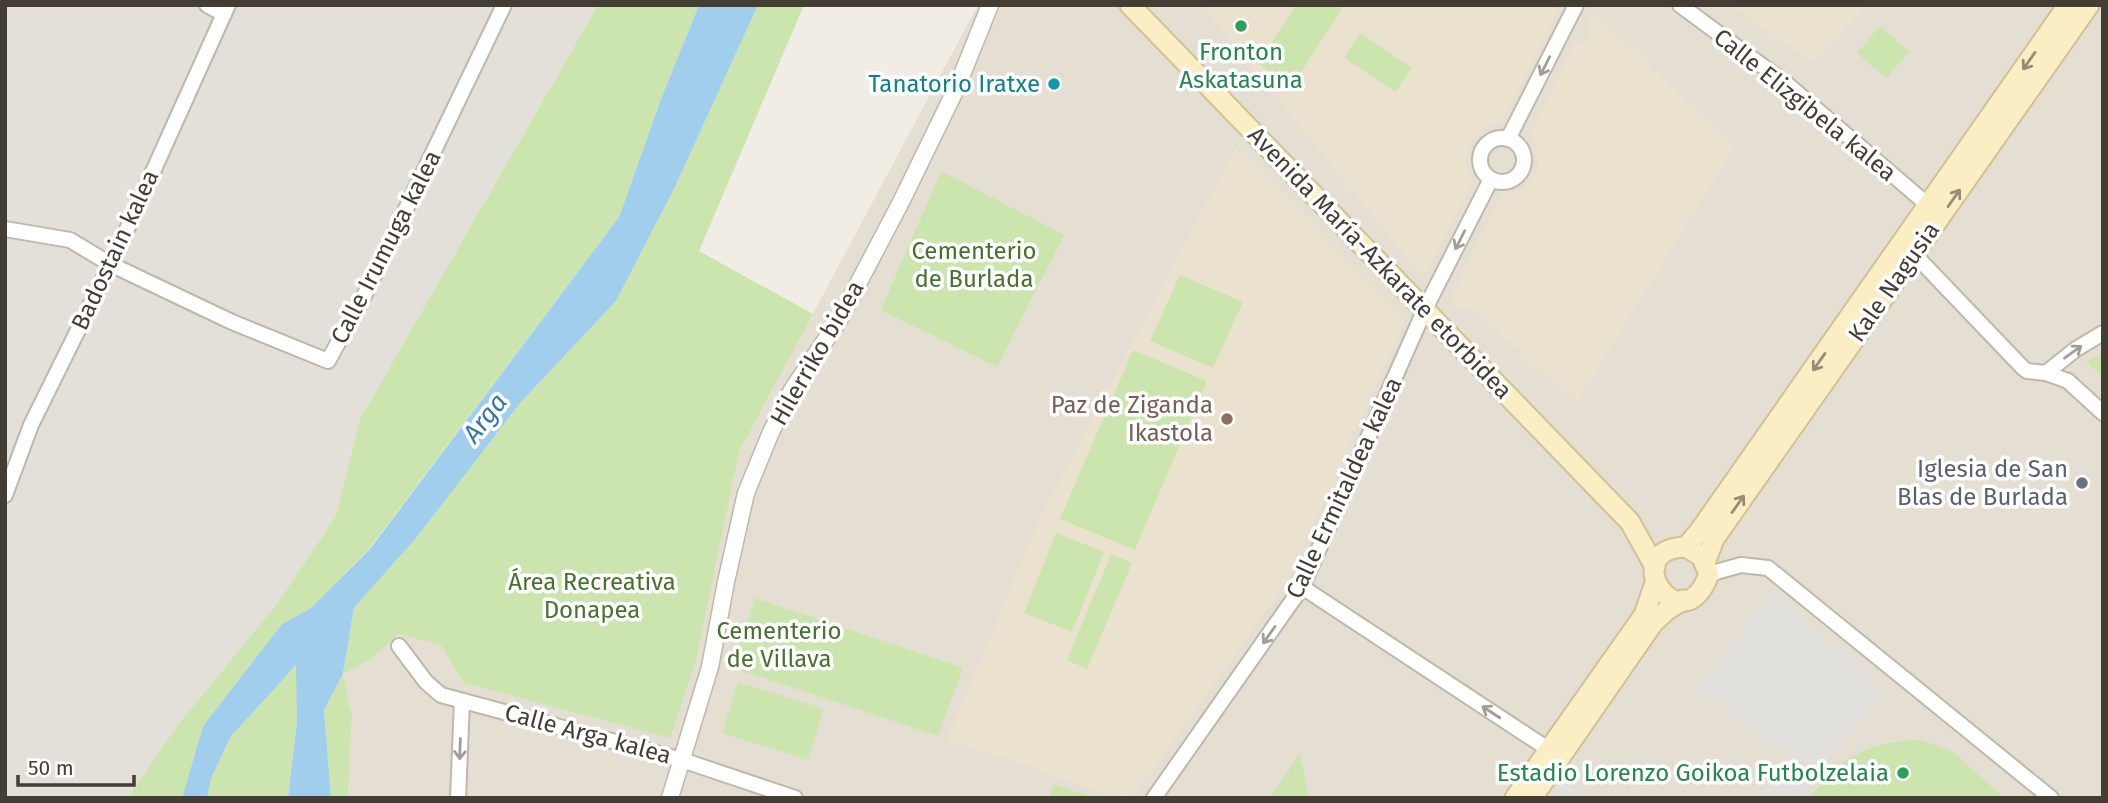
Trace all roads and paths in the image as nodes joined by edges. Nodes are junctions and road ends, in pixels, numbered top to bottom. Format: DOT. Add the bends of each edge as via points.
graph roads {
  1 [pos="207,5"];
  2 [pos="504,5"];
  3 [pos="990,5"];
  4 [pos="1130,5"];
  5 [pos="1576,5"];
  6 [pos="1680,5"];
  7 [pos="2068,5"];
  8 [pos="2089,5"];
  9 [pos="226,10"];
  10 [pos="1508,139"];
  11 [pos="1491,179"];
  12 [pos="1929,206"];
  13 [pos="5,229"];
  14 [pos="1914,254"];
  15 [pos="110,264"];
  16 [pos="1425,310"];
  17 [pos="2103,333"];
  18 [pos="2046,373"];
  19 [pos="1800,403"];
  20 [pos="2103,413"];
  21 [pos="6,493"];
  22 [pos="1630,522"];
  23 [pos="1680,547"];
  24 [pos="1707,568"];
  25 [pos="1655,575"];
  26 [pos="1302,587"];
  27 [pos="1683,600"];
  28 [pos="399,646"];
  29 [pos="461,701"];
  30 [pos="1548,749"];
  31 [pos="682,760"];
  32 [pos="458,798"];
  33 [pos="670,798"];
  34 [pos="795,798"];
  35 [pos="1154,798"];
  36 [pos="1515,798"];
  37 [pos="1532,798"];
  38 [pos="2051,798"];
  1 -- 9 [label="street"];
  2 -- 15 [label="street, Calle Irumuga kalea" via="328,361"];
  3 -- 31 [label="street, Hilerriko bidea" via="901,202 839,320 792,390 746,493 710,667"];
  4 -- 16 [label="main road, Avenida María-Azkarate etorbidea"];
  5 -- 10 [label="street, one-way"];
  6 -- 12 [label="street, Calle Elizgibela kalea" via="1787,84"];
  7 -- 12 [label="main road, Kale Nagusia, one-way"];
  14 -- 8 [label="main road, Kale Nagusia, one-way"];
  9 -- 15 [label="street, Badostain kalea"];
  10 -- 11 [label="street" via="1494,140 1480,155 1482,169"];
  10 -- 11 [label="street" via="1522,153 1522,168 1506,182"];
  11 -- 16 [label="street, Calle Ermitaldea kalea, one-way"];
  12 -- 14 [label="street" via="1931,214 1915,238"];
  12 -- 19 [label="main road, Kale Nagusia, one-way"];
  13 -- 15 [label="street, Calle Irumuga kalea" via="70,240"];
  14 -- 18 [label="street" via="2023,368"];
  14 -- 19 [label="main road, Kale Nagusia"];
  15 -- 21 [label="street, Badostain kalea" via="31,425"];
  16 -- 22 [label="main road, Avenida María-Azkarate etorbidea"];
  16 -- 26 [label="street, Calle Ermitaldea kalea"];
  18 -- 17 [label="street, one-way"];
  18 -- 20 [label="street" via="2068,381"];
  19 -- 23 [label="main road, Kale Nagusia" via="1701,529"];
  24 -- 19 [label="main road, Kale Nagusia, one-way" via="1714,539"];
  22 -- 23 [label="main road, Avenida María-Azkarate etorbidea"];
  22 -- 25 [label="main road, Avenida María-Azkarate etorbidea"];
  23 -- 24 [label="main road" via="1694,550"];
  23 -- 25 [label="main road" via="1659,558"];
  24 -- 27 [label="main road" via="1704,587"];
  24 -- 38 [label="street" via="1768,568"];
  25 -- 27 [label="main road" via="1661,593"];
  25 -- 30 [label="main road" via="1644,615"];
  30 -- 26 [label="street, one-way"];
  26 -- 35 [label="street, Calle Ermitaldea kalea, one-way"];
  27 -- 37 [label="main road" via="1653,623"];
  28 -- 29 [label="street, Calle Arga kalea" via="426,682 441,695"];
  29 -- 31 [label="street, Calle Arga kalea"];
  29 -- 32 [label="street, one-way"];
  30 -- 36 [label="main road"];
  31 -- 33 [label="street, Hilerriko bidea"];
  31 -- 34 [label="street, Calle Arga kalea"];
}
